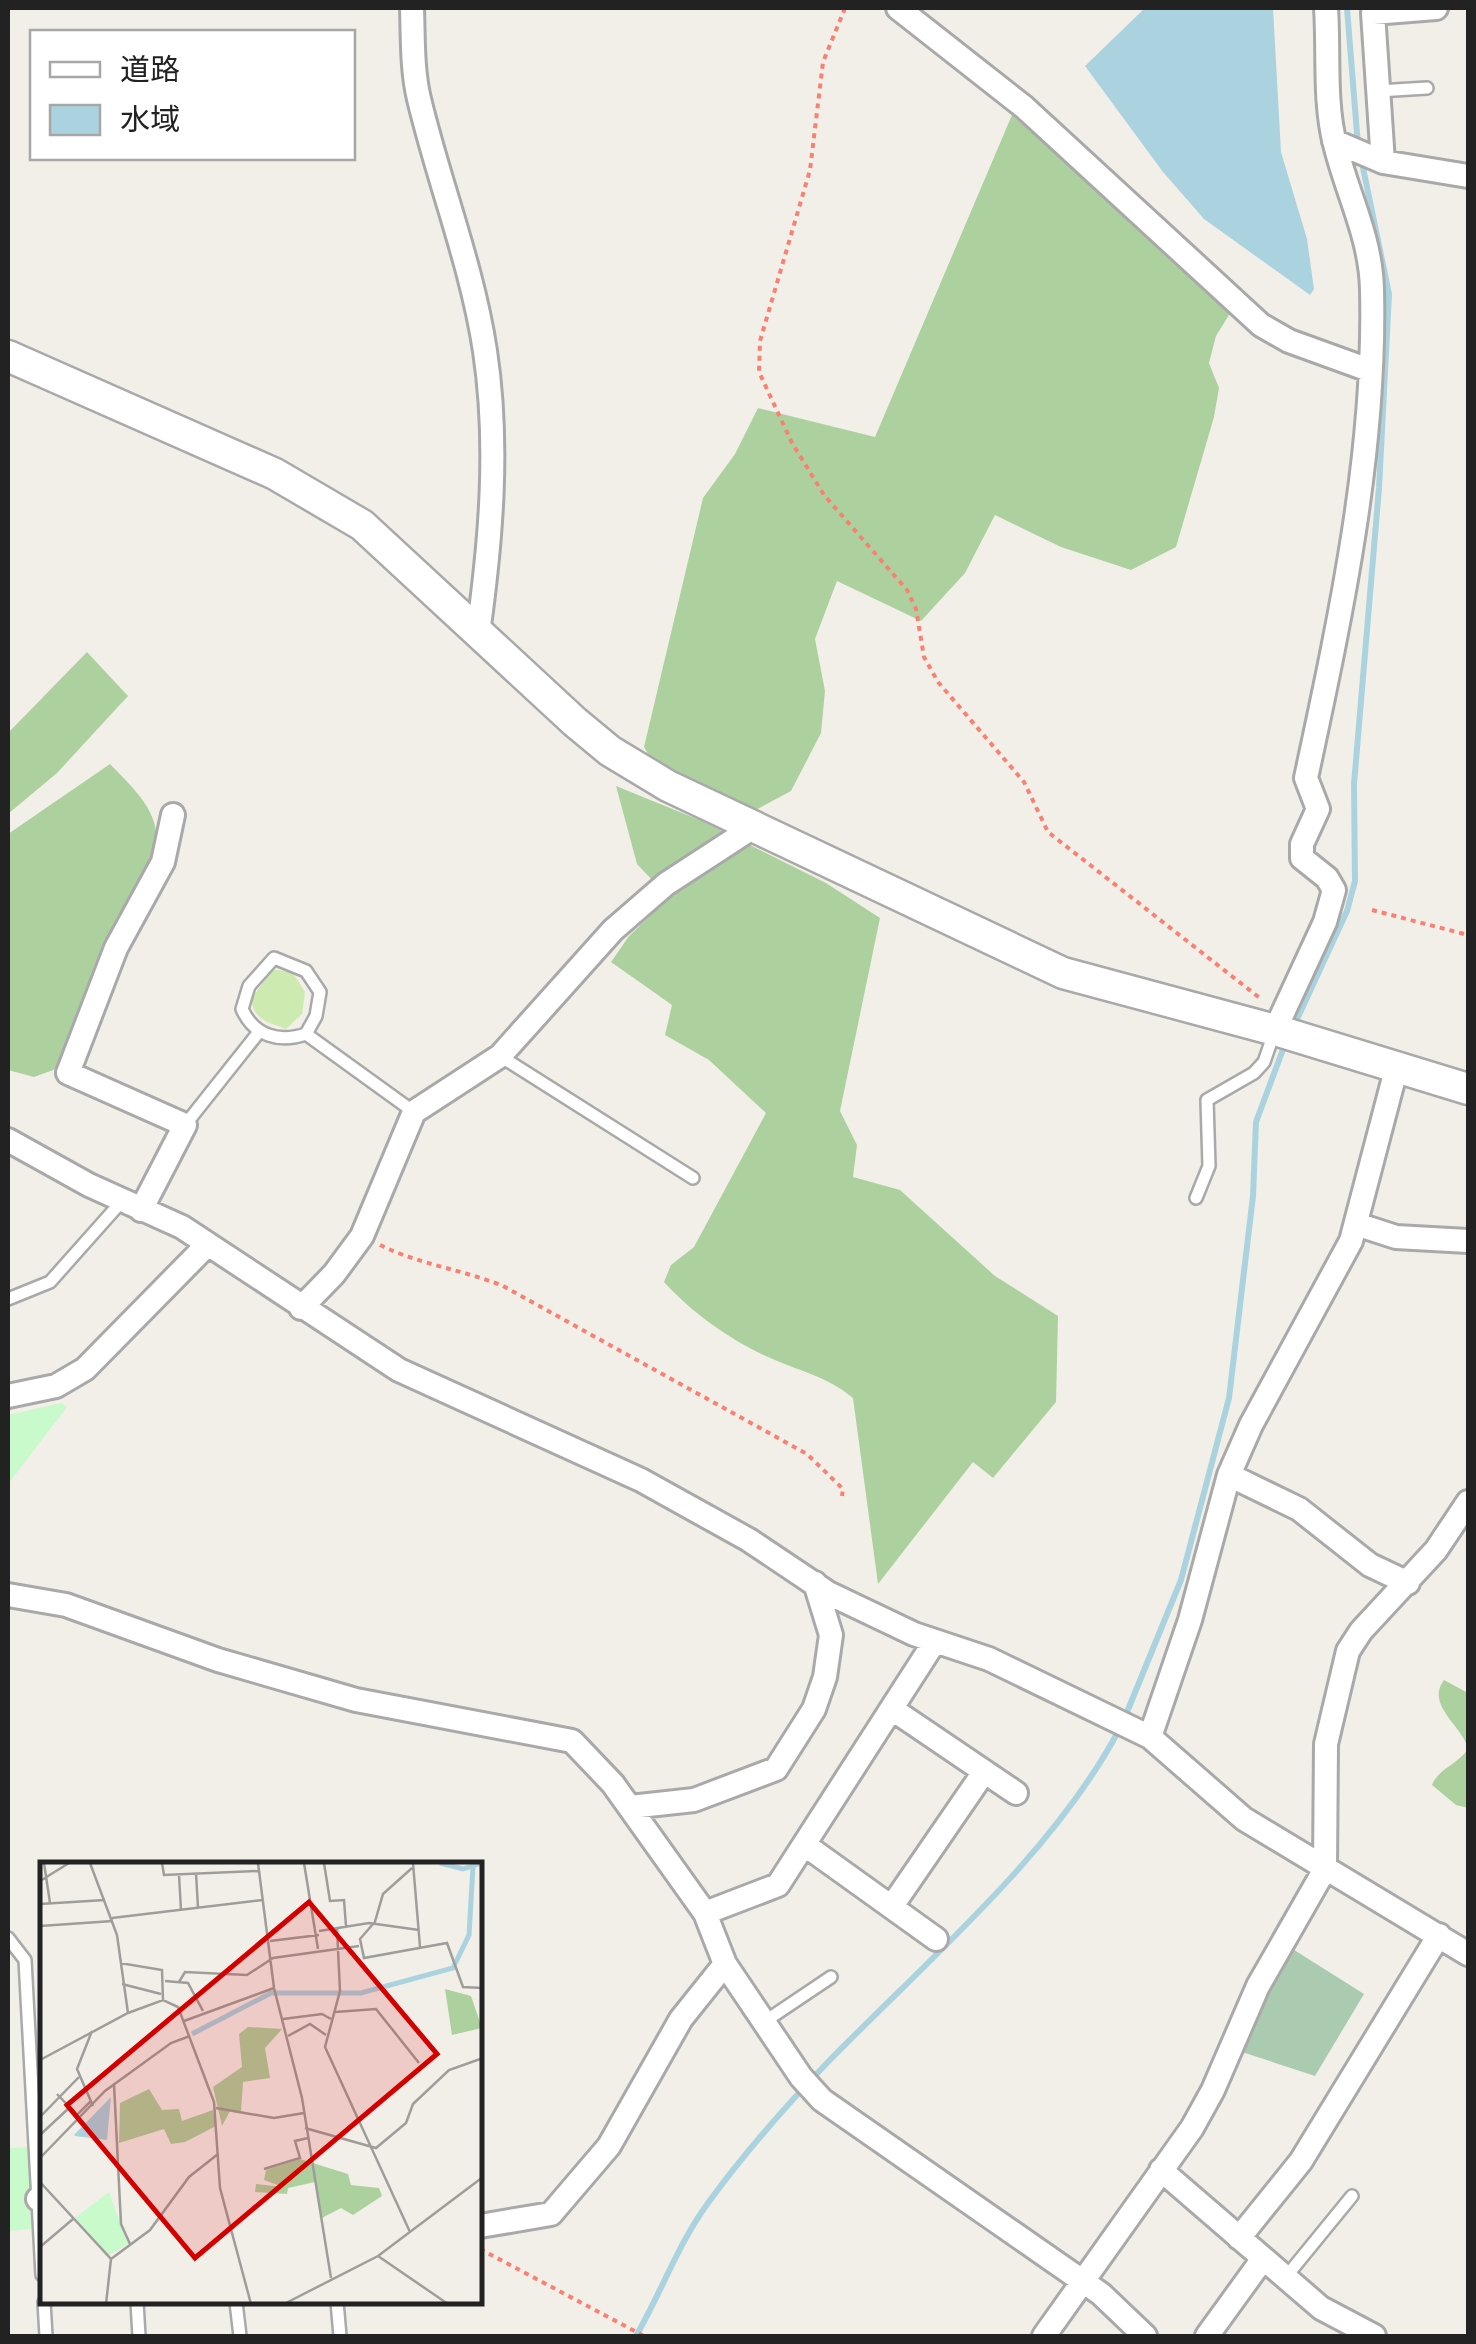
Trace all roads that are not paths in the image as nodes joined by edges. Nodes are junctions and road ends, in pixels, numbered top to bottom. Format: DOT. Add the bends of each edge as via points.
graph roads {
  1 [pos="412,8"];
  2 [pos="898,8"];
  3 [pos="1326,8"];
  4 [pos="1436,8"];
  5 [pos="1427,88"];
  6 [pos="1378,91"];
  7 [pos="1340,144"];
  8 [pos="1380,161"];
  9 [pos="1468,176"];
  10 [pos="8,356"];
  11 [pos="1370,370"];
  12 [pos="478,633"];
  13 [pos="173,814"];
  14 [pos="752,828"];
  15 [pos="1286,1029"];
  16 [pos="259,1032"];
  17 [pos="306,1034"];
  18 [pos="500,1056"];
  19 [pos="1396,1066"];
  20 [pos="1468,1089"];
  21 [pos="414,1112"];
  22 [pos="184,1124"];
  23 [pos="8,1140"];
  24 [pos="693,1178"];
  25 [pos="1196,1198"];
  26 [pos="132,1206"];
  27 [pos="1356,1224"];
  28 [pos="1468,1241"];
  29 [pos="208,1244"];
  30 [pos="8,1299"];
  31 [pos="300,1308"];
  32 [pos="8,1396"];
  33 [pos="1229,1475"];
  34 [pos="1468,1502"];
  35 [pos="815,1582"];
  36 [pos="1408,1583"];
  37 [pos="8,1595"];
  38 [pos="936,1641"];
  39 [pos="892,1709"];
  40 [pos="1145,1734"];
  41 [pos="984,1772"];
  42 [pos="1016,1793"];
  43 [pos="630,1807"];
  44 [pos="804,1845"];
  45 [pos="1325,1870"];
  46 [pos="892,1906"];
  47 [pos="705,1913"];
  48 [pos="1440,1935"];
  49 [pos="8,1938"];
  50 [pos="936,1939"];
  51 [pos="1468,1954"];
  52 [pos="726,1964"];
  53 [pos="831,1977"];
  54 [pos="763,2022"];
  55 [pos="1161,2170"];
  56 [pos="1352,2196"];
  57 [pos="40,2199"];
  58 [pos="482,2226"];
  59 [pos="1239,2238"];
  60 [pos="1262,2260"];
  61 [pos="1284,2278"];
  62 [pos="1084,2284"];
  63 [pos="44,2304"];
  64 [pos="137,2304"];
  65 [pos="236,2304"];
  66 [pos="337,2304"];
  67 [pos="46,2336"];
  68 [pos="140,2336"];
  69 [pos="240,2336"];
  70 [pos="340,2336"];
  71 [pos="1044,2336"];
  72 [pos="1146,2336"];
  73 [pos="1207,2336"];
  74 [pos="1374,2336"];
  1 -- 12 [label="street" via="418,96 472,290 494,426"];
  2 -- 11 [label="street" via="1024,108 1261,324 1289,342"];
  3 -- 7 [label="street"];
  4 -- 6 [label="street" via="1373,12"];
  5 -- 6 [label="lane"];
  6 -- 8 [label="street"];
  7 -- 8 [label="street"];
  7 -- 11 [label="street" via="1372,288"];
  8 -- 9 [label="street"];
  10 -- 12 [label="street" via="304,491 362,525"];
  11 -- 15 [label="street" via="1348,586 1306,778 1318,809 1302,858 1334,890"];
  12 -- 14 [label="street" via="610,751"];
  13 -- 22 [label="street" via="162,862 116,948 68,1074"];
  14 -- 15 [label="street" via="1064,974"];
  14 -- 18 [label="street" via="666,884 613,930"];
  15 -- 19 [label="street"];
  15 -- 25 [label="lane" via="1254,1073 1207,1100 1209,1166"];
  16 -- 17 [label="lane" via="284,1039"];
  16 -- 17 [label="lane" via="242,1000 274,958 295,963 315,980 320,1004"];
  16 -- 22 [label="lane"];
  17 -- 21 [label="lane"];
  18 -- 21 [label="street"];
  18 -- 24 [label="lane"];
  19 -- 20 [label="street"];
  19 -- 27 [label="street"];
  21 -- 31 [label="street" via="362,1236"];
  22 -- 26 [label="street"];
  23 -- 26 [label="street"];
  26 -- 29 [label="street"];
  26 -- 30 [label="lane" via="50,1282"];
  27 -- 28 [label="street" via="1396,1237"];
  27 -- 33 [label="street"];
  29 -- 31 [label="street"];
  29 -- 32 [label="street" via="85,1370 56,1386"];
  31 -- 35 [label="street" via="399,1370 640,1480"];
  33 -- 36 [label="street" via="1300,1509 1370,1566"];
  33 -- 40 [label="street" via="1190,1620"];
  34 -- 36 [label="street"];
  35 -- 38 [label="street"];
  35 -- 43 [label="street" via="831,1635 825,1677 814,1709 776,1769 694,1800"];
  36 -- 45 [label="street" via="1348,1651 1326,1744"];
  37 -- 43 [label="street" via="66,1606 356,1700 564,1737 590,1756"];
  38 -- 39 [label="street"];
  38 -- 40 [label="street" via="989,1659"];
  39 -- 41 [label="street"];
  39 -- 44 [label="street"];
  40 -- 45 [label="street" via="1244,1819"];
  41 -- 42 [label="street"];
  41 -- 46 [label="street"];
  43 -- 47 [label="street"];
  44 -- 46 [label="street"];
  44 -- 47 [label="street" via="778,1885"];
  45 -- 48 [label="street"];
  45 -- 55 [label="street" via="1258,1986 1214,2090"];
  46 -- 50 [label="street"];
  47 -- 52 [label="street"];
  48 -- 51 [label="street"];
  48 -- 59 [label="street" via="1302,2161"];
  49 -- 57 [label="lane" via="25,1960"];
  52 -- 54 [label="street"];
  52 -- 58 [label="street" via="681,2019 609,2146 551,2214"];
  53 -- 54 [label="lane"];
  54 -- 62 [label="street" via="822,2100"];
  55 -- 59 [label="street"];
  55 -- 62 [label="street"];
  56 -- 61 [label="lane"];
  59 -- 60 [label="street"];
  60 -- 61 [label="street"];
  60 -- 73 [label="street"];
  61 -- 74 [label="street" via="1321,2308"];
  62 -- 71 [label="street"];
  62 -- 72 [label="street"];
  63 -- 67 [label="lane"];
  64 -- 68 [label="lane"];
  65 -- 69 [label="lane"];
  66 -- 70 [label="lane"];
}
